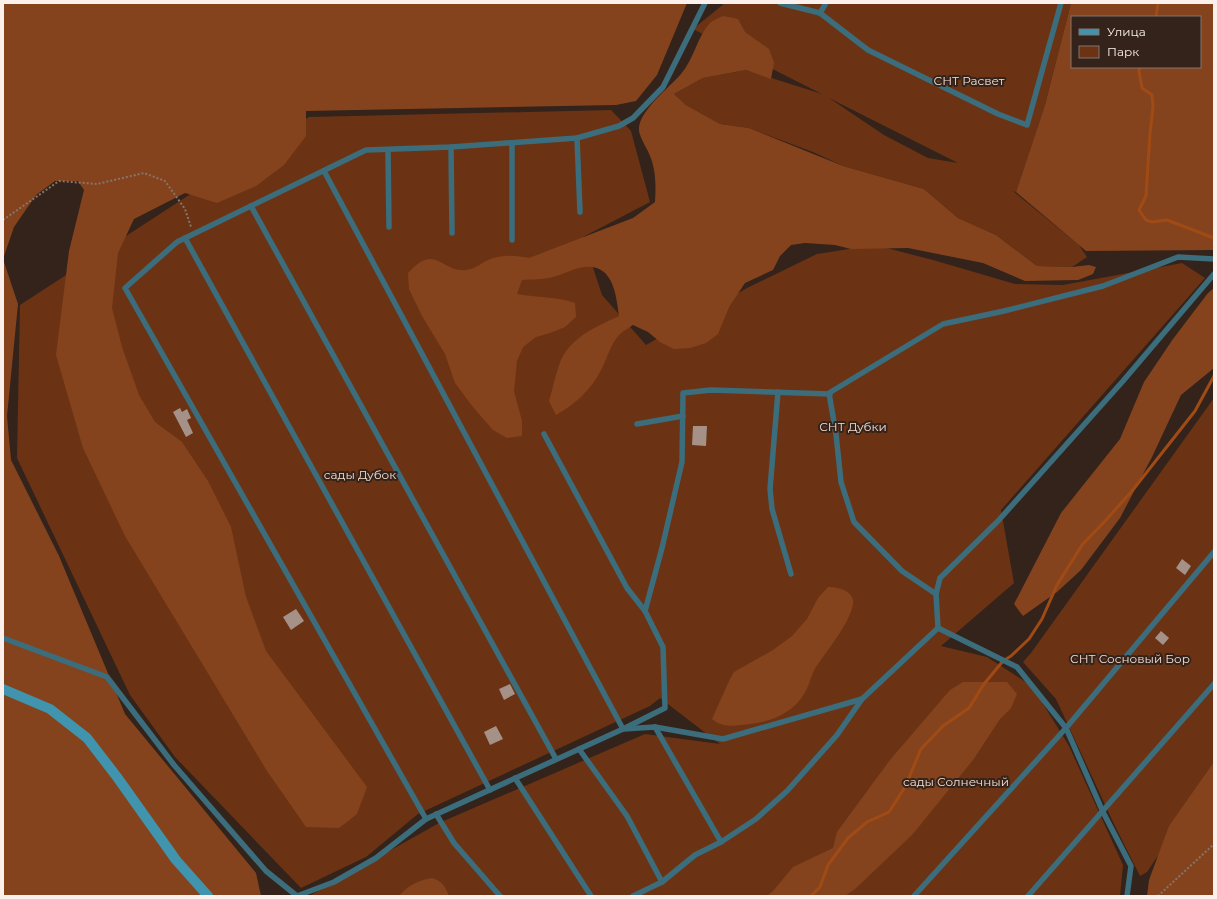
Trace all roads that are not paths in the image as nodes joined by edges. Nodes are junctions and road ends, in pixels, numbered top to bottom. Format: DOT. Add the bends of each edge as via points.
graph roads {
  1 [pos="705,3"];
  2 [pos="780,3"];
  3 [pos="826,3"];
  4 [pos="1061,3"];
  5 [pos="820,13"];
  6 [pos="577,138"];
  7 [pos="512,143"];
  8 [pos="450,147"];
  9 [pos="388,150"];
  10 [pos="324,171"];
  11 [pos="251,206"];
  12 [pos="580,212"];
  13 [pos="389,227"];
  14 [pos="452,233"];
  15 [pos="185,238"];
  16 [pos="512,240"];
  17 [pos="1214,259"];
  18 [pos="1214,274"];
  19 [pos="778,392"];
  20 [pos="830,394"];
  21 [pos="683,416"];
  22 [pos="637,424"];
  23 [pos="544,434"];
  24 [pos="1214,552"];
  25 [pos="791,574"];
  26 [pos="936,594"];
  27 [pos="645,611"];
  28 [pos="938,628"];
  29 [pos="3,638"];
  30 [pos="1214,684"];
  31 [pos="3,689"];
  32 [pos="862,699"];
  33 [pos="656,727"];
  34 [pos="1066,728"];
  35 [pos="623,729"];
  36 [pos="579,749"];
  37 [pos="556,759"];
  38 [pos="515,778"];
  39 [pos="490,790"];
  40 [pos="1103,812"];
  41 [pos="436,814"];
  42 [pos="426,819"];
  43 [pos="721,842"];
  44 [pos="662,882"];
  45 [pos="208,896"];
  46 [pos="297,896"];
  47 [pos="500,896"];
  48 [pos="591,896"];
  49 [pos="633,896"];
  50 [pos="914,896"];
  51 [pos="1028,896"];
  52 [pos="1127,896"];
  1 -- 6 [label="lane" via="663,87 624,124"];
  2 -- 5 [label="lane"];
  3 -- 5 [label="lane"];
  4 -- 5 [label="lane" via="1028,125 998,114 868,50"];
  6 -- 7 [label="lane"];
  6 -- 12 [label="lane"];
  7 -- 8 [label="lane"];
  7 -- 16 [label="lane"];
  8 -- 9 [label="lane"];
  8 -- 14 [label="lane"];
  9 -- 10 [label="lane" via="366,150"];
  9 -- 13 [label="lane"];
  10 -- 11 [label="lane"];
  10 -- 35 [label="lane"];
  11 -- 15 [label="lane"];
  11 -- 37 [label="lane"];
  15 -- 39 [label="lane"];
  15 -- 42 [label="lane" via="177,242 125,288"];
  17 -- 20 [label="lane" via="1178,257 1103,286 943,324"];
  18 -- 26 [label="lane" via="998,521 940,578"];
  19 -- 20 [label="lane"];
  19 -- 21 [label="lane" via="711,390 683,393"];
  19 -- 25 [label="lane" via="770,489 772,509"];
  20 -- 26 [label="lane" via="841,482 854,522 902,571"];
  21 -- 22 [label="lane"];
  21 -- 27 [label="lane" via="682,462"];
  23 -- 27 [label="lane" via="627,588"];
  24 -- 34 [label="lane"];
  26 -- 28 [label="lane"];
  27 -- 35 [label="lane" via="663,647 665,708"];
  28 -- 32 [label="lane"];
  28 -- 34 [label="lane" via="1017,667"];
  29 -- 46 [label="lane" via="107,677 174,765 266,871"];
  30 -- 40 [label="lane"];
  31 -- 45 [label="street" via="50,709 87,738 176,860"];
  32 -- 33 [label="lane" via="723,739"];
  32 -- 43 [label="lane" via="837,735 787,791 756,819"];
  33 -- 35 [label="lane"];
  33 -- 43 [label="lane"];
  34 -- 40 [label="lane"];
  34 -- 50 [label="lane"];
  35 -- 36 [label="lane"];
  36 -- 37 [label="lane"];
  36 -- 44 [label="lane" via="627,816"];
  37 -- 38 [label="lane"];
  38 -- 39 [label="lane"];
  38 -- 48 [label="lane"];
  39 -- 41 [label="lane"];
  40 -- 51 [label="lane"];
  40 -- 52 [label="lane" via="1131,866"];
  41 -- 42 [label="lane"];
  41 -- 47 [label="lane" via="454,844"];
  42 -- 46 [label="lane" via="376,858 334,882"];
  43 -- 44 [label="lane" via="695,856"];
  44 -- 49 [label="lane"];
}
